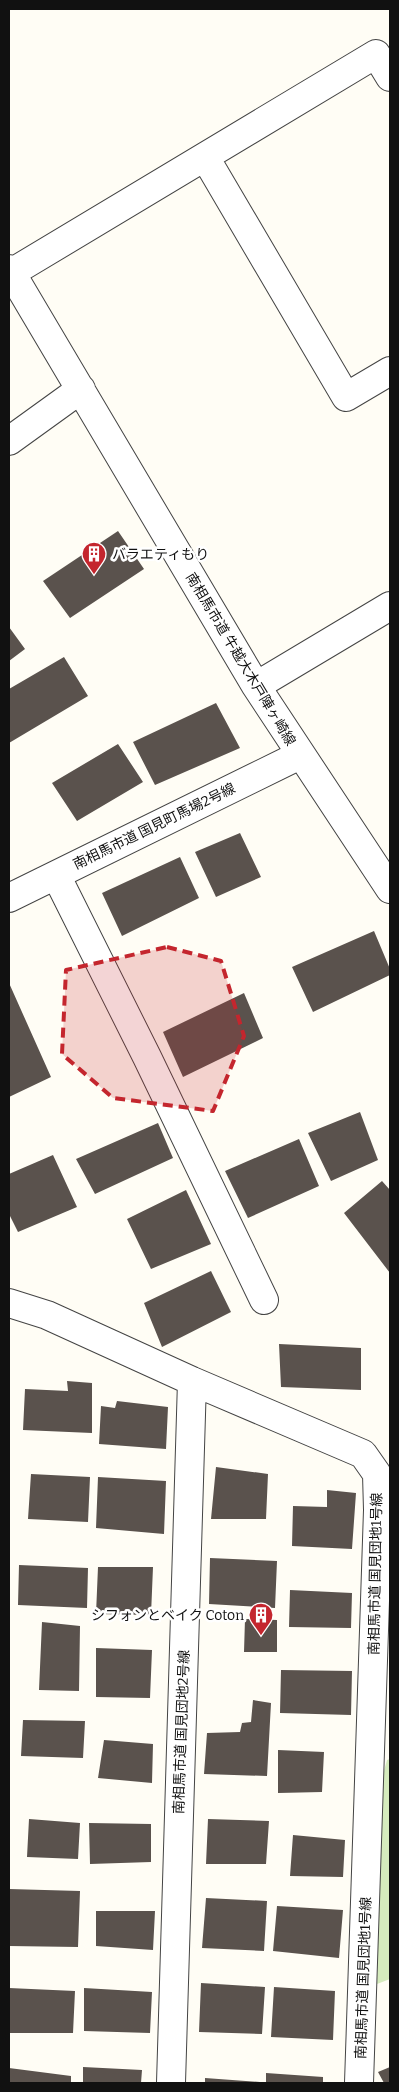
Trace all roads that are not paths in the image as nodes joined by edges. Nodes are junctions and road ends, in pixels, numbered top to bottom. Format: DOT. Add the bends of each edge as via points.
graph roads {
  1 [pos="390,77"];
  2 [pos="205,157"];
  3 [pos="10,271"];
  4 [pos="390,371"];
  5 [pos="80,389"];
  6 [pos="9,441"];
  7 [pos="390,606"];
  8 [pos="256,686"];
  9 [pos="300,755"];
  10 [pos="56,875"];
  11 [pos="390,889"];
  12 [pos="9,898"];
  13 [pos="264,1300"];
  14 [pos="9,1302"];
  15 [pos="192,1381"];
  16 [pos="384,1494"];
  17 [pos="171,2083"];
  18 [pos="359,2083"];
  1 -- 2 [label="street" via="376,54"];
  2 -- 3 [label="street"];
  2 -- 4 [label="street" via="346,397"];
  3 -- 5 [label="street, 南相馬市道 牛越大木戸陣ヶ崎線"];
  5 -- 6 [label="street"];
  5 -- 8 [label="street, 南相馬市道 牛越大木戸陣ヶ崎線"];
  7 -- 8 [label="street"];
  8 -- 9 [label="street, 南相馬市道 牛越大木戸陣ヶ崎線"];
  9 -- 10 [label="street, 南相馬市道 国見町馬場2号線"];
  9 -- 11 [label="street, 南相馬市道 牛越大木戸陣ヶ崎線"];
  10 -- 12 [label="street, 南相馬市道 国見町馬場2号線"];
  10 -- 13 [label="street"];
  14 -- 15 [label="street, 南相馬市道 国見団地1号線"];
  15 -- 16 [label="street, 南相馬市道 国見団地1号線" via="363,1454 377,1474"];
  15 -- 17 [label="street, 南相馬市道 国見団地2号線"];
  16 -- 18 [label="street, 南相馬市道 国見団地1号線"];
}
